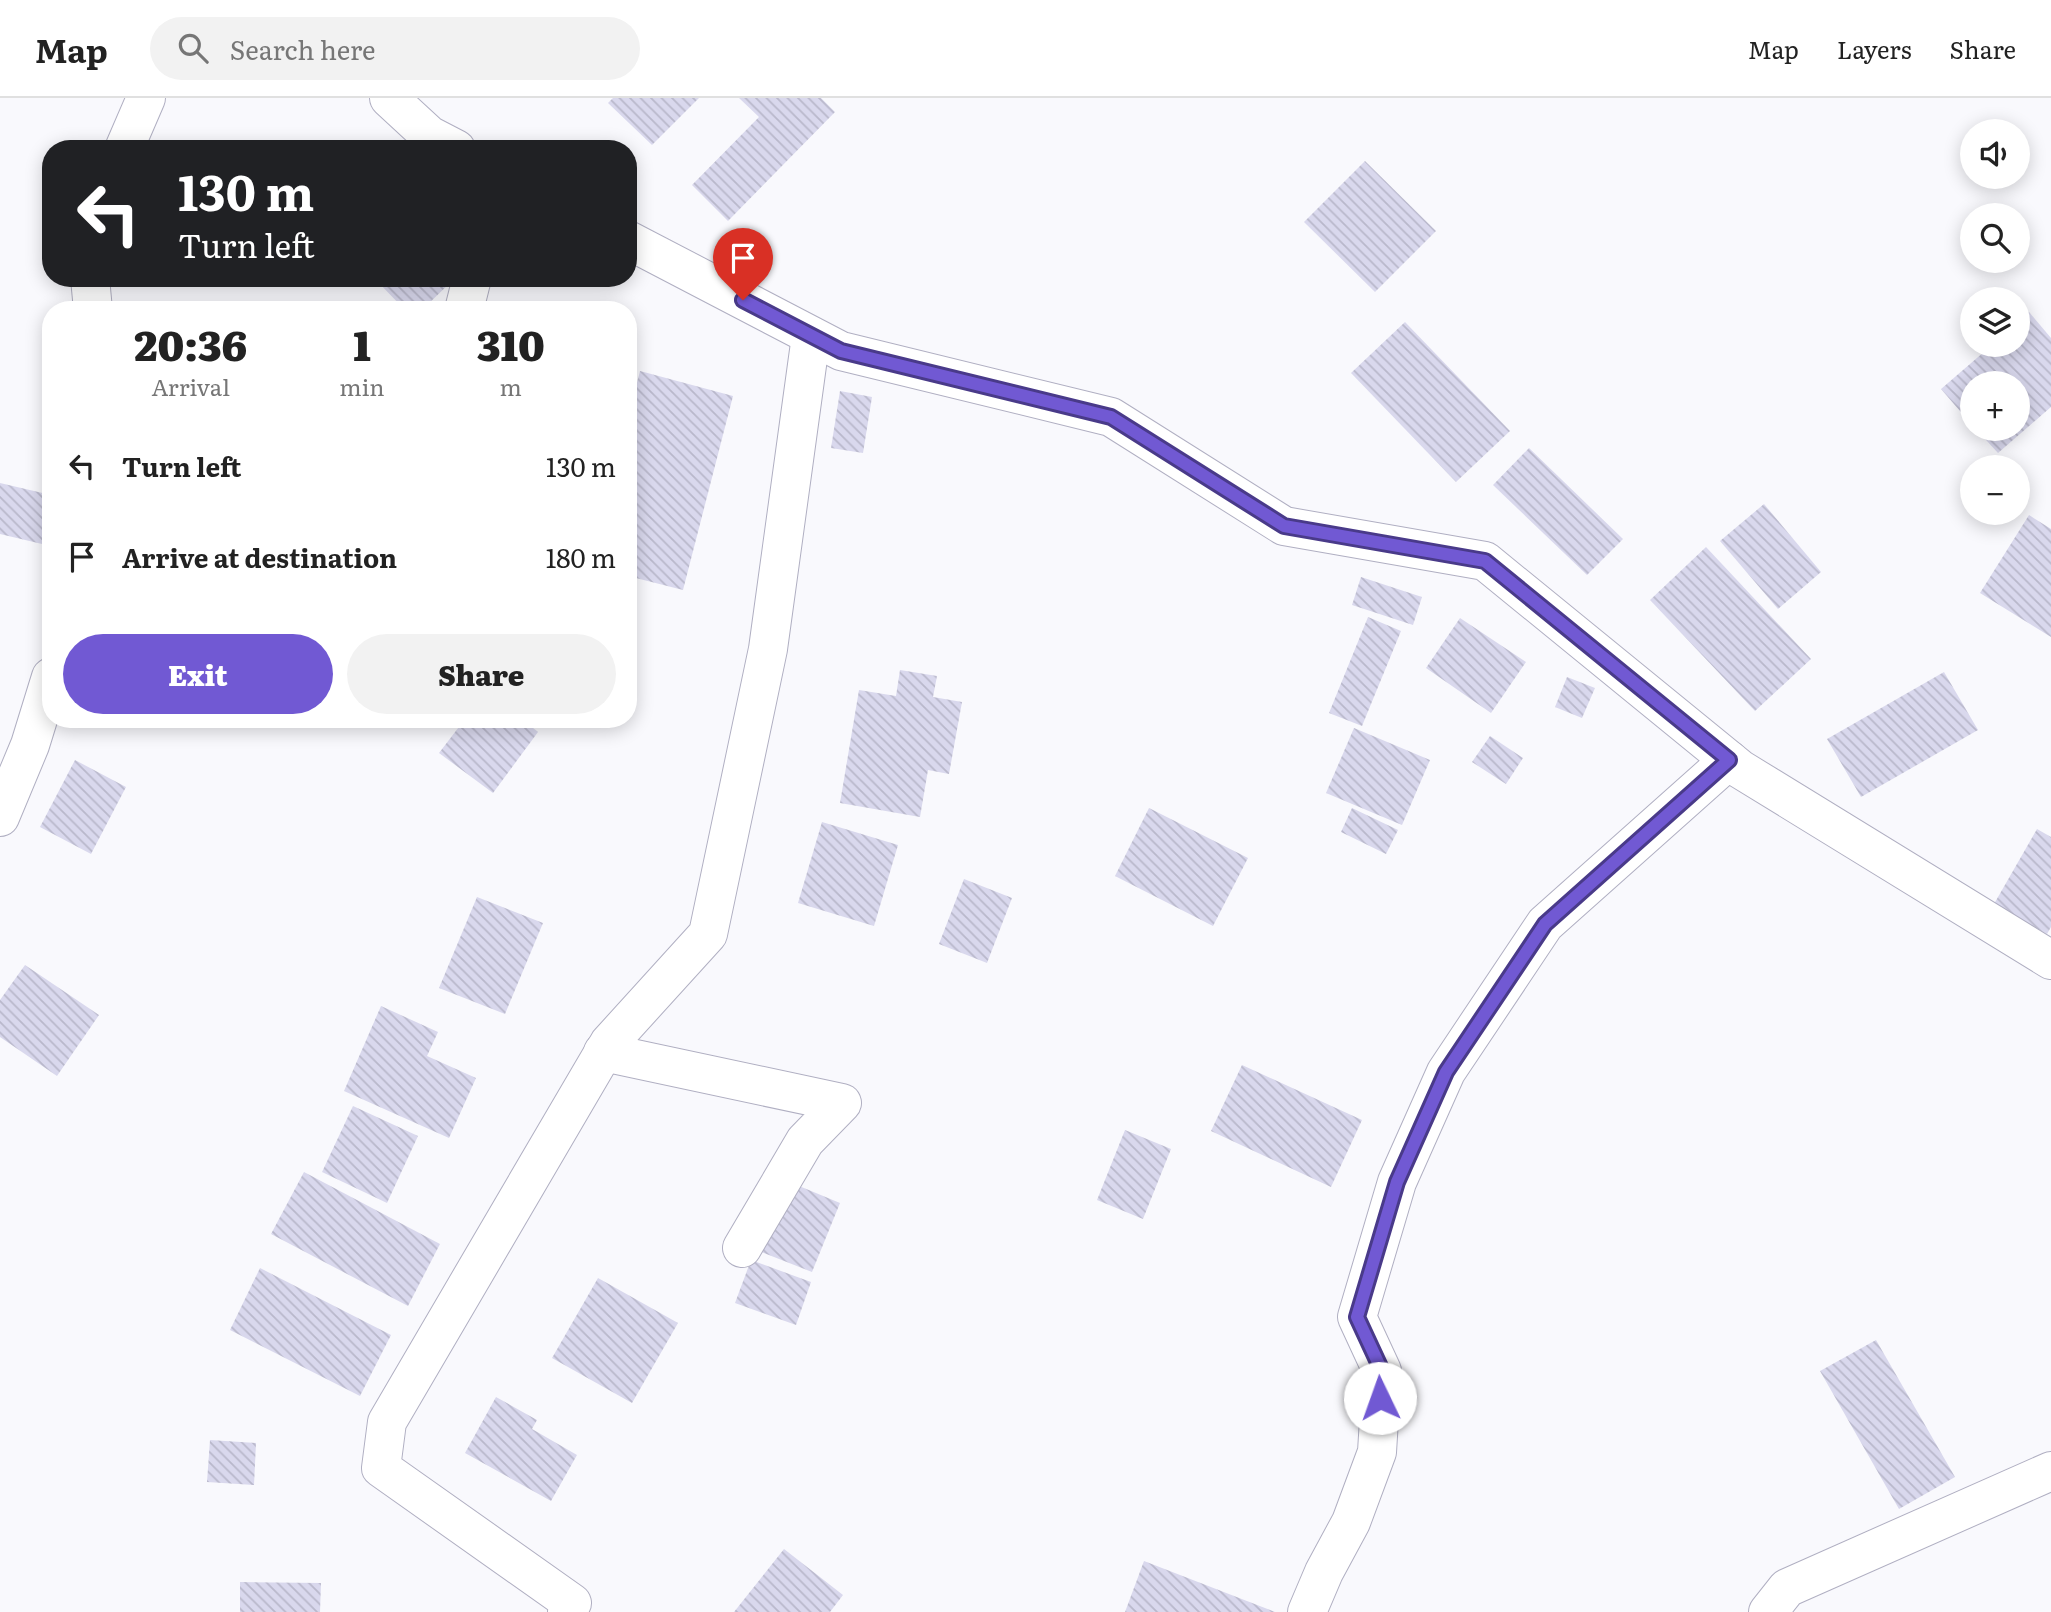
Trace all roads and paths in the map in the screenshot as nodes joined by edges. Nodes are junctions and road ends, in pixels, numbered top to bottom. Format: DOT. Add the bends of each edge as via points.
graph roads {
  1 [pos="146,98"];
  2 [pos="389,98"];
  3 [pos="128,140"];
  4 [pos="439,140"];
  5 [pos="637,245"];
  6 [pos="811,336"];
  7 [pos="42,706"];
  8 [pos="1729,760"];
  9 [pos="0,817"];
  10 [pos="2051,960"];
  11 [pos="603,1052"];
  12 [pos="742,1248"];
  13 [pos="2051,1471"];
  14 [pos="567,1612"];
  15 [pos="1307,1612"];
  16 [pos="1768,1612"];
  1 -- 3 [label="street"];
  2 -- 4 [label="street"];
  5 -- 6 [label="street"];
  6 -- 8 [label="street" via="841,351 1111,417 1284,526 1485,561"];
  6 -- 11 [label="street" via="768,649 708,934"];
  7 -- 9 [label="street"];
  8 -- 10 [label="street"];
  8 -- 15 [label="street" via="1545,924 1446,1072 1397,1182 1357,1317 1382,1371 1377,1452 1352,1522"];
  11 -- 12 [label="street" via="842,1103 805,1141"];
  11 -- 14 [label="street" via="387,1422 381,1468 572,1603"];
  13 -- 16 [label="street" via="1787,1588"];
}
